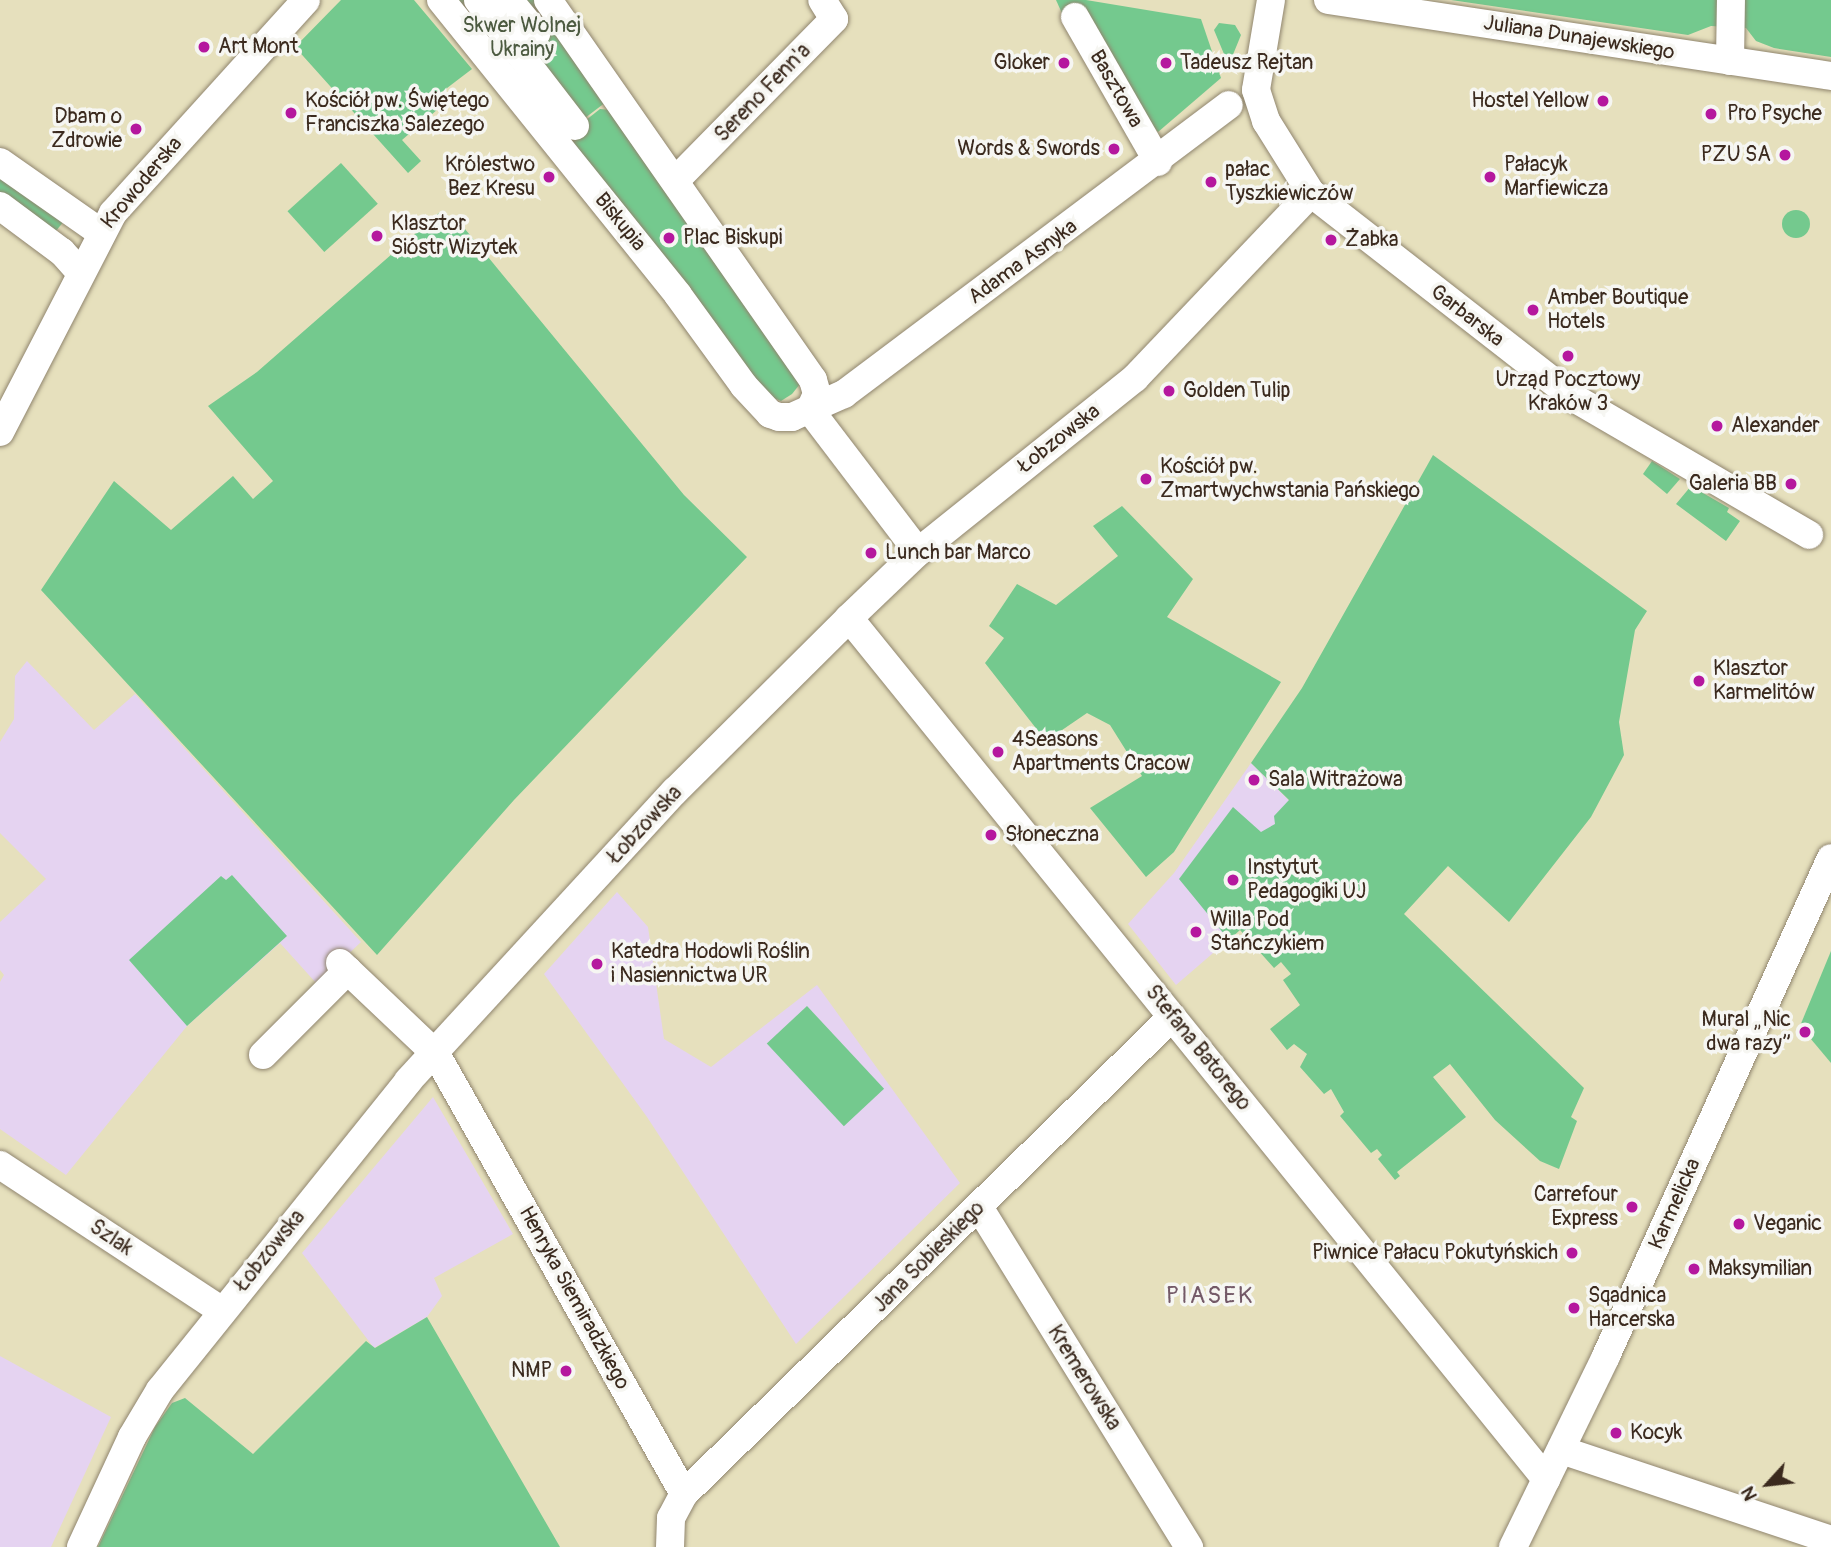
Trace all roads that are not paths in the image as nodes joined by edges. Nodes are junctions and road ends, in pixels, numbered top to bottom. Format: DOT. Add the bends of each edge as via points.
graph roads {
  1 [pos="306,0"];
  2 [pos="441,0"];
  3 [pos="478,0"];
  4 [pos="509,0"];
  5 [pos="548,0"];
  6 [pos="822,0"];
  7 [pos="1270,0"];
  8 [pos="1328,0"];
  9 [pos="1731,0"];
  10 [pos="1075,17"];
  11 [pos="515,50"];
  12 [pos="1730,61"];
  13 [pos="1831,76"];
  14 [pos="1229,105"];
  15 [pos="575,126"];
  16 [pos="0,162"];
  17 [pos="1158,162"];
  18 [pos="675,181"];
  19 [pos="1311,193"];
  20 [pos="0,206"];
  21 [pos="100,232"];
  22 [pos="80,272"];
  23 [pos="810,410"];
  24 [pos="0,432"];
  25 [pos="1809,535"];
  26 [pos="918,552"];
  27 [pos="849,618"];
  28 [pos="1831,858"];
  29 [pos="1172,1017"];
  30 [pos="436,1054"];
  31 [pos="263,1055"];
  32 [pos="0,1165"];
  33 [pos="979,1208"];
  34 [pos="222,1311"];
  35 [pos="1561,1450"];
  36 [pos="1546,1479"];
  37 [pos="684,1494"];
  38 [pos="1831,1540"];
  39 [pos="81,1547"];
  40 [pos="670,1547"];
  41 [pos="1189,1547"];
  42 [pos="1513,1547"];
  1 -- 21 [label="street, Krowoderska" via="135,187"];
  2 -- 23 [label="street, Biskupia" via="670,284 744,386 770,414 792,417"];
  3 -- 11 [label="street"];
  4 -- 11 [label="street" via="536,33"];
  5 -- 18 [label="street"];
  6 -- 18 [label="street, Sereno Fenn'a" via="834,19"];
  7 -- 19 [label="street, Garbarska" via="1256,90 1266,121"];
  8 -- 12 [label="street, Juliana Dunajewskiego"];
  9 -- 12 [label="street"];
  10 -- 17 [label="street, Basztowa"];
  11 -- 15 [label="street"];
  12 -- 13 [label="street, Juliana Dunajewskiego"];
  14 -- 17 [label="street, Adama Asnyka"];
  16 -- 21 [label="street"];
  17 -- 23 [label="street, Adama Asnyka" via="844,394"];
  18 -- 23 [label="street" via="813,380 817,394"];
  19 -- 25 [label="street, Garbarska" via="1574,398"];
  19 -- 26 [label="street, Łobzowska" via="1135,378"];
  20 -- 22 [label="street" via="62,252"];
  21 -- 22 [label="street, Krowoderska"];
  22 -- 24 [label="street, Krowoderska"];
  23 -- 26 [label="street"];
  26 -- 27 [label="street, Łobzowska"];
  27 -- 29 [label="street, Stefana Batorego"];
  27 -- 30 [label="street, Łobzowska" via="675,791"];
  28 -- 35 [label="street, Karmelicka"];
  29 -- 33 [label="street, Jana Sobieskiego"];
  29 -- 36 [label="street, Stefana Batorego"];
  30 -- 31 [label="street, Henryka Siemiradzkiego" via="344,967"];
  30 -- 34 [label="street, Łobzowska"];
  30 -- 37 [label="street, Henryka Siemiradzkiego"];
  32 -- 34 [label="street, Szlak"];
  33 -- 37 [label="street, Jana Sobieskiego"];
  33 -- 41 [label="street, Kremerowska"];
  34 -- 39 [label="street, Łobzowska" via="146,1410"];
  35 -- 36 [label="street, Karmelicka"];
  35 -- 38 [label="street"];
  36 -- 42 [label="street, Karmelicka"];
  37 -- 40 [label="street" via="671,1518"];
}
